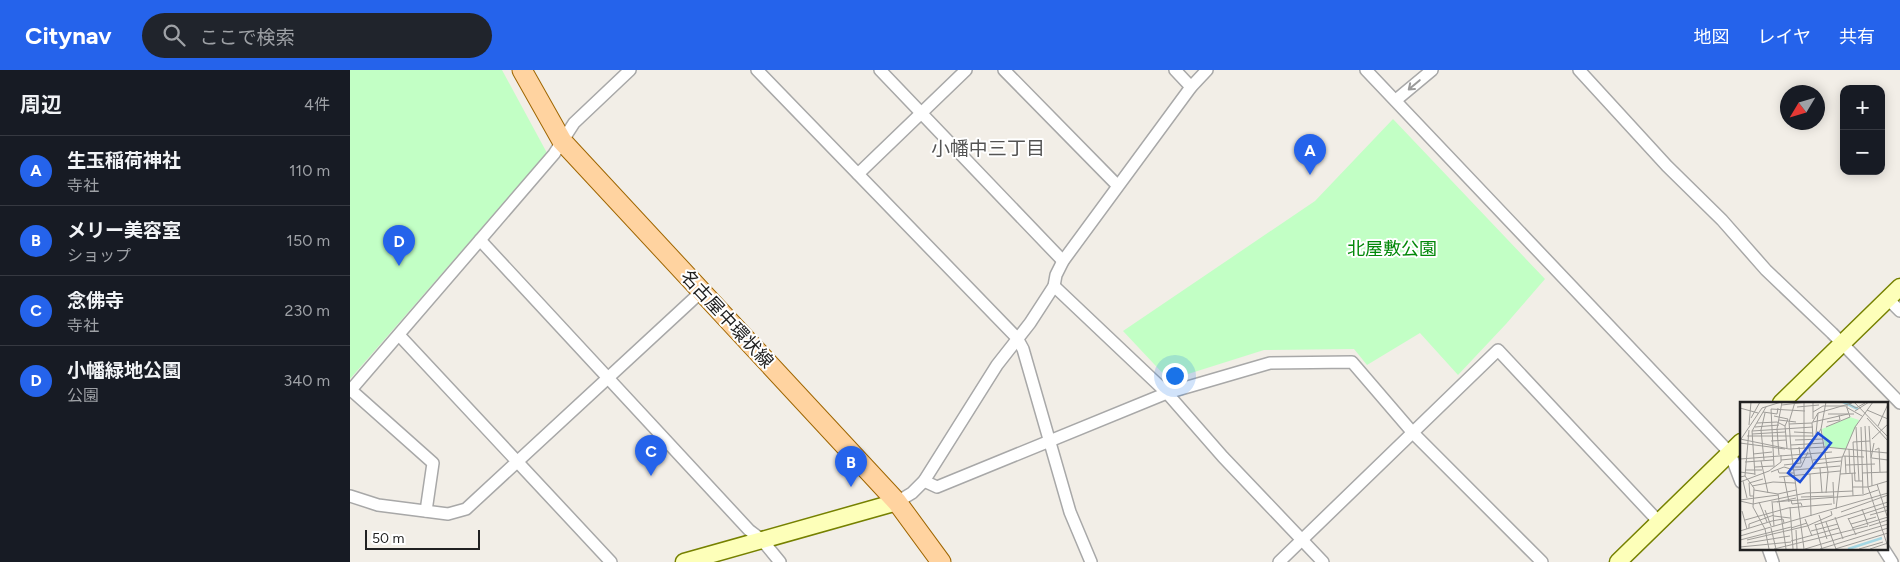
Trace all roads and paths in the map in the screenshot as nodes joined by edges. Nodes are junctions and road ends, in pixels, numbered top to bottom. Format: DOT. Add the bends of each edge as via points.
graph roads {
  1 [pos="522,70"];
  2 [pos="630,70"];
  3 [pos="757,70"];
  4 [pos="880,70"];
  5 [pos="966,70"];
  6 [pos="1004,70"];
  7 [pos="1175,70"];
  8 [pos="1208,70"];
  9 [pos="1366,70"];
  10 [pos="1432,70"];
  11 [pos="1579,70"];
  12 [pos="1191,86"];
  13 [pos="1396,100"];
  14 [pos="921,112"];
  15 [pos="562,141"];
  16 [pos="858,174"];
  17 [pos="1117,185"];
  18 [pos="480,240"];
  19 [pos="1064,261"];
  20 [pos="1054,286"];
  21 [pos="1900,287"];
  22 [pos="702,291"];
  23 [pos="1888,298"];
  24 [pos="1900,311"];
  25 [pos="399,334"];
  26 [pos="1017,338"];
  27 [pos="1842,344"];
  28 [pos="609,378"];
  29 [pos="350,391"];
  30 [pos="1167,393"];
  31 [pos="1784,402"];
  32 [pos="1900,403"];
  33 [pos="1413,434"];
  34 [pos="1050,442"];
  35 [pos="1735,448"];
  36 [pos="517,461"];
  37 [pos="1740,476"];
  38 [pos="924,481"];
  39 [pos="350,496"];
  40 [pos="897,502"];
  41 [pos="426,511"];
  42 [pos="1659,522"];
  43 [pos="762,540"];
  44 [pos="1301,540"];
  45 [pos="1769,550"];
  46 [pos="1884,550"];
  47 [pos="611,562"];
  48 [pos="684,562"];
  49 [pos="780,562"];
  50 [pos="941,562"];
  51 [pos="1091,562"];
  52 [pos="1279,562"];
  53 [pos="1323,562"];
  54 [pos="1542,562"];
  55 [pos="1618,562"];
  56 [pos="1773,562"];
  57 [pos="1892,562"];
  1 -- 15 [label="main road, 名古屋中環状線"];
  2 -- 15 [label="street" via="574,123"];
  3 -- 16 [label="street"];
  4 -- 14 [label="street"];
  5 -- 14 [label="street"];
  6 -- 17 [label="street"];
  7 -- 12 [label="street"];
  8 -- 12 [label="street"];
  9 -- 13 [label="street"];
  10 -- 13 [label="street, one-way"];
  11 -- 27 [label="street" via="1766,270"];
  12 -- 17 [label="street"];
  13 -- 35 [label="street"];
  14 -- 16 [label="street"];
  14 -- 19 [label="street"];
  15 -- 18 [label="street"];
  15 -- 22 [label="main road, 名古屋中環状線"];
  16 -- 26 [label="street"];
  17 -- 19 [label="street"];
  18 -- 25 [label="street"];
  18 -- 28 [label="street"];
  19 -- 20 [label="street"];
  20 -- 26 [label="street"];
  20 -- 30 [label="street"];
  21 -- 23 [label="street"];
  22 -- 28 [label="street"];
  22 -- 40 [label="main road, 名古屋中環状線"];
  23 -- 24 [label="street"];
  23 -- 27 [label="street"];
  25 -- 29 [label="street"];
  25 -- 36 [label="street"];
  26 -- 34 [label="street"];
  26 -- 38 [label="street"];
  27 -- 31 [label="street"];
  27 -- 32 [label="street"];
  28 -- 36 [label="street"];
  28 -- 43 [label="street" via="749,530"];
  29 -- 41 [label="street" via="433,463"];
  30 -- 33 [label="street" via="1270,363 1352,362"];
  30 -- 34 [label="street"];
  30 -- 44 [label="street"];
  33 -- 42 [label="street" via="1498,350"];
  33 -- 44 [label="street"];
  33 -- 54 [label="street"];
  34 -- 38 [label="street" via="937,487"];
  34 -- 51 [label="street" via="1070,512"];
  35 -- 37 [label="street"];
  35 -- 42 [label="street"];
  36 -- 41 [label="street" via="466,509 448,514"];
  36 -- 47 [label="street"];
  38 -- 40 [label="street"];
  39 -- 41 [label="street" via="378,505"];
  40 -- 43 [label="street"];
  40 -- 50 [label="main road, 名古屋中環状線"];
  42 -- 55 [label="street"];
  43 -- 48 [label="street"];
  43 -- 49 [label="street"];
  44 -- 52 [label="street"];
  44 -- 53 [label="street"];
  45 -- 56 [label="street"];
  46 -- 57 [label="street"];
}
